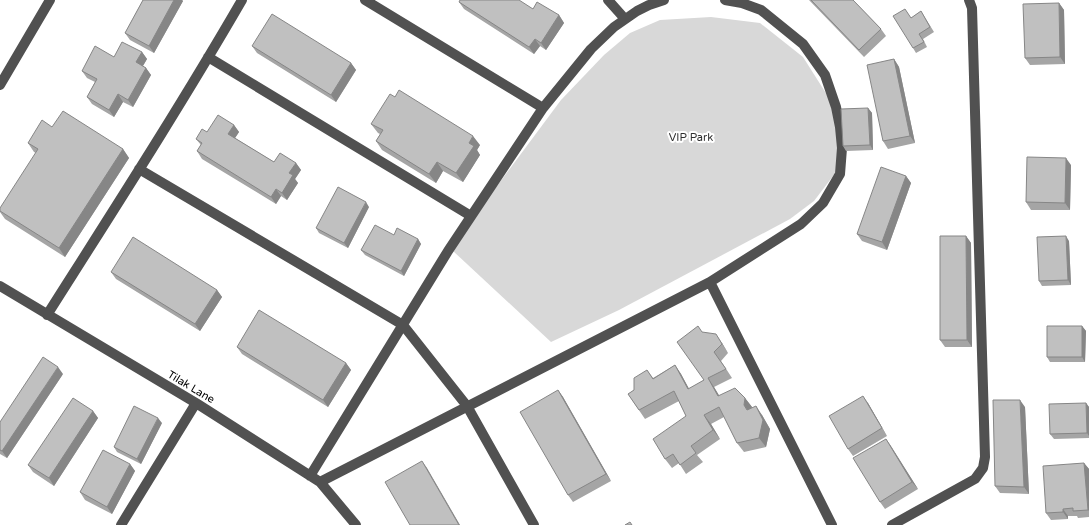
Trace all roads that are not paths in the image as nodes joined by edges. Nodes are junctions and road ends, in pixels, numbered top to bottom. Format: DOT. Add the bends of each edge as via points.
graph roads {
  1 [pos="50,0"];
  2 [pos="242,0"];
  3 [pos="365,0"];
  4 [pos="608,0"];
  5 [pos="664,0"];
  6 [pos="725,0"];
  7 [pos="969,0"];
  8 [pos="625,19"];
  9 [pos="208,57"];
  10 [pos="0,85"];
  11 [pos="543,108"];
  12 [pos="139,169"];
  13 [pos="471,216"];
  14 [pos="710,282"];
  15 [pos="0,286"];
  16 [pos="47,315"];
  17 [pos="403,325"];
  18 [pos="196,403"];
  19 [pos="467,406"];
  20 [pos="310,476"];
  21 [pos="320,482"];
  22 [pos="121,525"];
  23 [pos="356,525"];
  24 [pos="534,525"];
  25 [pos="832,525"];
  26 [pos="892,525"];
  1 -- 10 [label="street"];
  2 -- 9 [label="street"];
  3 -- 11 [label="street"];
  4 -- 8 [label="street"];
  5 -- 8 [label="street" via="649,5"];
  6 -- 14 [label="street" via="761,10 803,44 825,75 836,107 842,148 840,174 824,204 801,224"];
  7 -- 26 [label="street" via="972,8 985,457 983,468 975,479"];
  8 -- 11 [label="street" via="591,49"];
  9 -- 12 [label="street"];
  9 -- 13 [label="street"];
  11 -- 13 [label="street"];
  12 -- 16 [label="street"];
  12 -- 17 [label="street"];
  13 -- 17 [label="street"];
  14 -- 19 [label="street"];
  14 -- 25 [label="street"];
  15 -- 16 [label="street, Tilak Lane"];
  16 -- 18 [label="street, Tilak Lane"];
  17 -- 19 [label="street"];
  17 -- 20 [label="street"];
  18 -- 20 [label="street, Tilak Lane"];
  18 -- 22 [label="street"];
  19 -- 21 [label="street"];
  19 -- 24 [label="street"];
  20 -- 21 [label="street, Tilak Lane"];
  21 -- 23 [label="street, Tilak Lane"];
}
